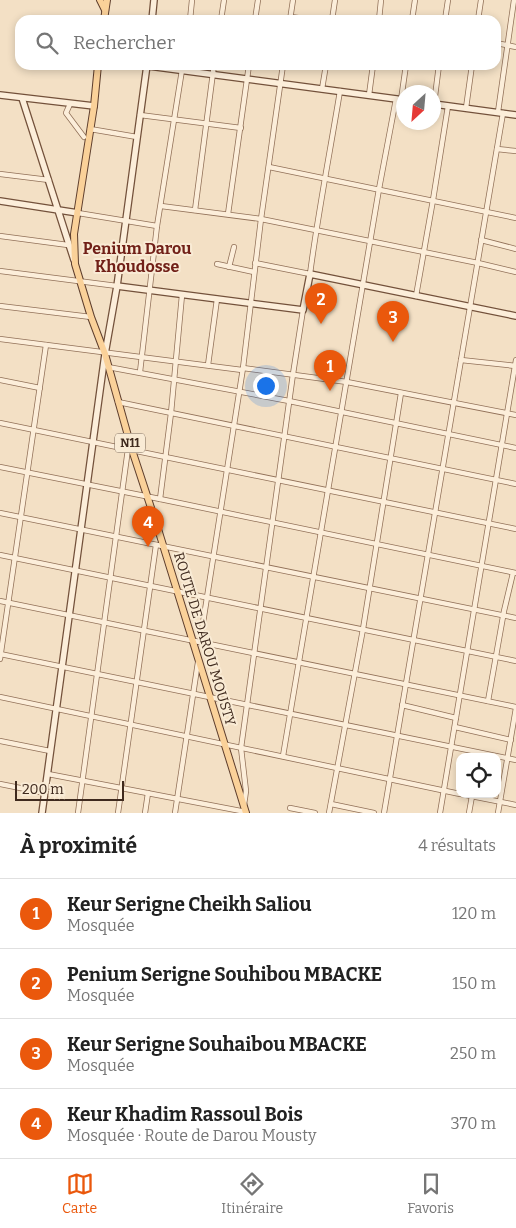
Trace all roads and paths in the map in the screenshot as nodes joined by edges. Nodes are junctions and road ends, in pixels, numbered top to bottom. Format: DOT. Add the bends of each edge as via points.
graph roads {
  1 [pos="100,0"];
  2 [pos="107,0"];
  3 [pos="154,0"];
  4 [pos="192,0"];
  5 [pos="224,0"];
  6 [pos="258,0"];
  7 [pos="293,0"];
  8 [pos="335,0"];
  9 [pos="381,0"];
  10 [pos="415,0"];
  11 [pos="448,0"];
  12 [pos="480,0"];
  13 [pos="514,0"];
  14 [pos="106,12"];
  15 [pos="105,15"];
  16 [pos="152,15"];
  17 [pos="190,15"];
  18 [pos="222,15"];
  19 [pos="256,15"];
  20 [pos="291,15"];
  21 [pos="333,15"];
  22 [pos="380,15"];
  23 [pos="413,15"];
  24 [pos="446,15"];
  25 [pos="478,15"];
  26 [pos="501,45"];
  27 [pos="507,46"];
  28 [pos="516,47"];
  29 [pos="98,70"];
  30 [pos="146,70"];
  31 [pos="182,70"];
  32 [pos="213,70"];
  33 [pos="249,70"];
  34 [pos="282,70"];
  35 [pos="325,70"];
  36 [pos="372,70"];
  37 [pos="405,70"];
  38 [pos="438,70"];
  39 [pos="471,70"];
  40 [pos="213,74"];
  41 [pos="248,78"];
  42 [pos="280,83"];
  43 [pos="403,85"];
  44 [pos="436,85"];
  45 [pos="322,89"];
  46 [pos="340,91"];
  47 [pos="0,95"];
  48 [pos="369,95"];
  49 [pos="22,98"];
  50 [pos="396,99"];
  51 [pos="70,104"];
  52 [pos="441,105"];
  53 [pos="94,106"];
  54 [pos="448,106"];
  55 [pos="466,108"];
  56 [pos="501,113"];
  57 [pos="140,115"];
  58 [pos="516,115"];
  59 [pos="396,117"];
  60 [pos="175,119"];
  61 [pos="206,123"];
  62 [pos="241,128"];
  63 [pos="90,130"];
  64 [pos="84,137"];
  65 [pos="137,137"];
  66 [pos="497,149"];
  67 [pos="516,151"];
  68 [pos="269,166"];
  69 [pos="0,174"];
  70 [pos="326,178"];
  71 [pos="49,180"];
  72 [pos="379,189"];
  73 [pos="433,200"];
  74 [pos="0,201"];
  75 [pos="161,206"];
  76 [pos="58,209"];
  77 [pos="195,210"];
  78 [pos="486,212"];
  79 [pos="78,213"];
  80 [pos="228,214"];
  81 [pos="516,218"];
  82 [pos="261,219"];
  83 [pos="126,221"];
  84 [pos="157,226"];
  85 [pos="316,230"];
  86 [pos="0,236"];
  87 [pos="482,240"];
  88 [pos="370,242"];
  89 [pos="68,245"];
  90 [pos="234,247"];
  91 [pos="516,249"];
  92 [pos="424,252"];
  93 [pos="478,262"];
  94 [pos="255,263"];
  95 [pos="75,264"];
  96 [pos="217,264"];
  97 [pos="229,267"];
  98 [pos="0,271"];
  99 [pos="254,272"];
  100 [pos="516,272"];
  101 [pos="310,274"];
  102 [pos="80,280"];
  103 [pos="364,285"];
  104 [pos="118,286"];
  105 [pos="149,289"];
  106 [pos="182,295"];
  107 [pos="416,296"];
  108 [pos="217,298"];
  109 [pos="250,303"];
  110 [pos="0,306"];
  111 [pos="470,307"];
  112 [pos="303,310"];
  113 [pos="516,316"];
  114 [pos="91,317"];
  115 [pos="0,339"];
  116 [pos="46,346"];
  117 [pos="105,354"];
  118 [pos="141,357"];
  119 [pos="461,360"];
  120 [pos="175,361"];
  121 [pos="516,364"];
  122 [pos="208,365"];
  123 [pos="108,367"];
  124 [pos="243,369"];
  125 [pos="140,372"];
  126 [pos="293,374"];
  127 [pos="0,380"];
  128 [pos="175,380"];
  129 [pos="347,382"];
  130 [pos="40,388"];
  131 [pos="239,392"];
  132 [pos="401,393"];
  133 [pos="289,401"];
  134 [pos="118,402"];
  135 [pos="454,403"];
  136 [pos="342,412"];
  137 [pos="171,413"];
  138 [pos="507,413"];
  139 [pos="516,415"];
  140 [pos="0,423"];
  141 [pos="396,423"];
  142 [pos="234,426"];
  143 [pos="32,430"];
  144 [pos="448,434"];
  145 [pos="284,435"];
  146 [pos="93,442"];
  147 [pos="503,445"];
  148 [pos="336,447"];
  149 [pos="516,448"];
  150 [pos="130,450"];
  151 [pos="166,457"];
  152 [pos="391,458"];
  153 [pos="0,467"];
  154 [pos="227,470"];
  155 [pos="442,470"];
  156 [pos="28,472"];
  157 [pos="278,480"];
  158 [pos="496,480"];
  159 [pos="87,484"];
  160 [pos="516,484"];
  161 [pos="329,491"];
  162 [pos="122,492"];
  163 [pos="148,497"];
  164 [pos="160,499"];
  165 [pos="384,502"];
  166 [pos="0,512"];
  167 [pos="221,512"];
  168 [pos="435,513"];
  169 [pos="21,517"];
  170 [pos="272,523"];
  171 [pos="489,524"];
  172 [pos="81,529"];
  173 [pos="516,529"];
  174 [pos="321,534"];
  175 [pos="116,536"];
  176 [pos="377,544"];
  177 [pos="160,545"];
  178 [pos="428,554"];
  179 [pos="0,555"];
  180 [pos="214,556"];
  181 [pos="14,558"];
  182 [pos="266,567"];
  183 [pos="482,567"];
  184 [pos="75,571"];
  185 [pos="515,573"];
  186 [pos="314,577"];
  187 [pos="111,578"];
  188 [pos="151,586"];
  189 [pos="369,588"];
  190 [pos="178,592"];
  191 [pos="207,598"];
  192 [pos="420,599"];
  193 [pos="0,601"];
  194 [pos="7,603"];
  195 [pos="260,608"];
  196 [pos="474,610"];
  197 [pos="69,615"];
  198 [pos="503,616"];
  199 [pos="307,618"];
  200 [pos="516,618"];
  201 [pos="106,623"];
  202 [pos="363,629"];
  203 [pos="144,631"];
  204 [pos="192,640"];
  205 [pos="414,640"];
  206 [pos="200,642"];
  207 [pos="468,651"];
  208 [pos="254,653"];
  209 [pos="0,654"];
  210 [pos="496,657"];
  211 [pos="0,659"];
  212 [pos="198,660"];
  213 [pos="516,661"];
  214 [pos="299,662"];
  215 [pos="62,667"];
  216 [pos="97,674"];
  217 [pos="355,674"];
  218 [pos="137,682"];
  219 [pos="406,684"];
  220 [pos="193,694"];
  221 [pos="460,696"];
  222 [pos="0,697"];
  223 [pos="210,697"];
  224 [pos="488,701"];
  225 [pos="247,705"];
  226 [pos="402,705"];
  227 [pos="516,708"];
  228 [pos="56,710"];
  229 [pos="290,714"];
  230 [pos="92,717"];
  231 [pos="456,718"];
  232 [pos="131,725"];
  233 [pos="346,725"];
  234 [pos="455,727"];
  235 [pos="186,736"];
  236 [pos="397,736"];
  237 [pos="511,740"];
  238 [pos="0,741"];
  239 [pos="225,745"];
  240 [pos="452,747"];
  241 [pos="241,748"];
  242 [pos="50,752"];
  243 [pos="283,756"];
  244 [pos="507,758"];
  245 [pos="516,760"];
  246 [pos="338,769"];
  247 [pos="48,774"];
  248 [pos="83,779"];
  249 [pos="390,779"];
  250 [pos="0,784"];
  251 [pos="123,788"];
  252 [pos="444,791"];
  253 [pos="45,793"];
  254 [pos="148,793"];
  255 [pos="456,793"];
  256 [pos="472,798"];
  257 [pos="481,798"];
  258 [pos="177,799"];
  259 [pos="500,802"];
  260 [pos="331,804"];
  261 [pos="516,805"];
  262 [pos="290,808"];
  263 [pos="245,810"];
  264 [pos="42,813"];
  265 [pos="78,813"];
  266 [pos="118,813"];
  267 [pos="145,813"];
  268 [pos="174,813"];
  269 [pos="315,813"];
  270 [pos="329,813"];
  271 [pos="374,813"];
  272 [pos="384,813"];
  273 [pos="440,813"];
  274 [pos="469,813"];
  275 [pos="498,813"];
  1 -- 14 [label="main road"];
  2 -- 14 [label="main road"];
  3 -- 16 [label="street"];
  4 -- 17 [label="street"];
  5 -- 18 [label="street"];
  6 -- 19 [label="street"];
  7 -- 20 [label="street"];
  8 -- 21 [label="street"];
  9 -- 22 [label="street"];
  10 -- 23 [label="street"];
  11 -- 24 [label="street"];
  12 -- 25 [label="street"];
  13 -- 27 [label="street"];
  14 -- 15 [label="main road"];
  26 -- 27 [label="street"];
  27 -- 28 [label="street"];
  27 -- 56 [label="street"];
  29 -- 53 [label="main road, ROUTE DE DAROU MOUSTY / N11"];
  30 -- 57 [label="street"];
  31 -- 40 [label="street"];
  31 -- 60 [label="street"];
  32 -- 40 [label="street"];
  33 -- 41 [label="street"];
  34 -- 42 [label="street"];
  35 -- 45 [label="street"];
  36 -- 48 [label="street"];
  37 -- 43 [label="street"];
  38 -- 44 [label="street"];
  39 -- 55 [label="street"];
  40 -- 41 [label="street"];
  40 -- 61 [label="street"];
  41 -- 42 [label="street"];
  41 -- 62 [label="street"];
  42 -- 45 [label="street"];
  42 -- 68 [label="street"];
  45 -- 46 [label="street"];
  46 -- 48 [label="street"];
  46 -- 70 [label="street"];
  47 -- 49 [label="street"];
  48 -- 50 [label="street"];
  49 -- 51 [label="street"];
  49 -- 71 [label="street"];
  51 -- 53 [label="street"];
  51 -- 64 [label="street" via="66,114"];
  52 -- 54 [label="street"];
  53 -- 63 [label="main road, ROUTE DE DAROU MOUSTY / N11"];
  54 -- 55 [label="street"];
  54 -- 73 [label="street"];
  55 -- 56 [label="street"];
  56 -- 58 [label="street"];
  56 -- 66 [label="street"];
  57 -- 60 [label="street"];
  57 -- 65 [label="street"];
  59 -- 72 [label="street"];
  60 -- 61 [label="street"];
  60 -- 75 [label="street"];
  61 -- 62 [label="street"];
  61 -- 77 [label="street"];
  62 -- 80 [label="street"];
  63 -- 65 [label="street"];
  63 -- 79 [label="main road, ROUTE DE DAROU MOUSTY / N11"];
  65 -- 83 [label="street"];
  66 -- 67 [label="street"];
  66 -- 78 [label="street"];
  68 -- 70 [label="street"];
  68 -- 82 [label="street"];
  69 -- 71 [label="street"];
  70 -- 72 [label="street"];
  70 -- 85 [label="street"];
  71 -- 76 [label="street"];
  72 -- 73 [label="street"];
  72 -- 88 [label="street"];
  73 -- 78 [label="street"];
  73 -- 92 [label="street"];
  74 -- 76 [label="street"];
  75 -- 77 [label="street"];
  75 -- 84 [label="street"];
  76 -- 79 [label="street"];
  76 -- 89 [label="street"];
  77 -- 80 [label="street"];
  78 -- 81 [label="street"];
  78 -- 87 [label="street"];
  79 -- 83 [label="street"];
  79 -- 95 [label="main road, ROUTE DE DAROU MOUSTY / N11" via="74,234"];
  80 -- 82 [label="street"];
  82 -- 85 [label="street"];
  82 -- 94 [label="street"];
  83 -- 84 [label="street"];
  83 -- 104 [label="street"];
  84 -- 105 [label="street"];
  85 -- 88 [label="street"];
  85 -- 101 [label="street"];
  86 -- 89 [label="street"];
  87 -- 91 [label="street"];
  87 -- 93 [label="street"];
  88 -- 92 [label="street"];
  88 -- 103 [label="street"];
  89 -- 95 [label="street"];
  90 -- 97 [label="street"];
  92 -- 93 [label="street"];
  92 -- 107 [label="street"];
  93 -- 100 [label="street"];
  93 -- 111 [label="street"];
  94 -- 99 [label="street"];
  94 -- 101 [label="street"];
  95 -- 102 [label="main road, ROUTE DE DAROU MOUSTY / N11"];
  96 -- 97 [label="street"];
  97 -- 99 [label="street"];
  98 -- 102 [label="street"];
  99 -- 109 [label="street"];
  101 -- 103 [label="street"];
  101 -- 112 [label="street"];
  102 -- 104 [label="street"];
  102 -- 114 [label="main road, ROUTE DE DAROU MOUSTY / N11"];
  103 -- 107 [label="street"];
  103 -- 129 [label="street"];
  104 -- 105 [label="street"];
  104 -- 117 [label="street"];
  105 -- 106 [label="street"];
  105 -- 118 [label="street"];
  106 -- 108 [label="street"];
  106 -- 120 [label="street"];
  107 -- 111 [label="street"];
  108 -- 109 [label="street"];
  108 -- 122 [label="street"];
  109 -- 112 [label="street"];
  109 -- 124 [label="street"];
  110 -- 114 [label="street"];
  111 -- 113 [label="street"];
  111 -- 119 [label="street"];
  112 -- 126 [label="street"];
  114 -- 117 [label="main road, ROUTE DE DAROU MOUSTY / N11"];
  115 -- 116 [label="street"];
  116 -- 117 [label="street"];
  116 -- 130 [label="street"];
  117 -- 118 [label="street"];
  117 -- 123 [label="main road, ROUTE DE DAROU MOUSTY / N11"];
  117 -- 146 [label="street"];
  118 -- 120 [label="street"];
  118 -- 125 [label="street"];
  119 -- 121 [label="street"];
  119 -- 135 [label="street"];
  120 -- 122 [label="street"];
  120 -- 128 [label="street"];
  121 -- 138 [label="street"];
  122 -- 124 [label="street"];
  123 -- 125 [label="street"];
  123 -- 134 [label="main road, ROUTE DE DAROU MOUSTY / N11"];
  124 -- 126 [label="street"];
  124 -- 131 [label="street"];
  125 -- 128 [label="street"];
  126 -- 129 [label="street"];
  126 -- 133 [label="street"];
  127 -- 130 [label="street"];
  128 -- 131 [label="street"];
  128 -- 137 [label="street"];
  129 -- 132 [label="street"];
  129 -- 136 [label="street"];
  130 -- 143 [label="street"];
  131 -- 133 [label="street"];
  131 -- 142 [label="street"];
  132 -- 135 [label="street"];
  132 -- 141 [label="street"];
  133 -- 136 [label="street"];
  133 -- 145 [label="street"];
  134 -- 137 [label="street"];
  134 -- 150 [label="main road, ROUTE DE DAROU MOUSTY / N11"];
  135 -- 138 [label="street"];
  135 -- 144 [label="street"];
  136 -- 141 [label="street"];
  136 -- 148 [label="street"];
  137 -- 142 [label="street"];
  137 -- 151 [label="street"];
  138 -- 139 [label="street"];
  138 -- 147 [label="street"];
  140 -- 143 [label="street"];
  141 -- 144 [label="street"];
  141 -- 152 [label="street"];
  142 -- 145 [label="street"];
  142 -- 154 [label="street"];
  143 -- 146 [label="street"];
  143 -- 156 [label="street"];
  144 -- 147 [label="street"];
  144 -- 155 [label="street"];
  145 -- 148 [label="street"];
  145 -- 157 [label="street"];
  146 -- 150 [label="street"];
  146 -- 159 [label="street"];
  147 -- 149 [label="street"];
  147 -- 158 [label="street"];
  148 -- 152 [label="street"];
  148 -- 161 [label="street"];
  150 -- 151 [label="street"];
  150 -- 162 [label="street"];
  150 -- 163 [label="main road, ROUTE DE DAROU MOUSTY / N11"];
  151 -- 154 [label="street"];
  151 -- 164 [label="street"];
  152 -- 155 [label="street"];
  152 -- 165 [label="street"];
  153 -- 156 [label="street"];
  154 -- 157 [label="street"];
  154 -- 167 [label="street"];
  155 -- 158 [label="street"];
  155 -- 168 [label="street"];
  156 -- 159 [label="street"];
  156 -- 169 [label="street"];
  157 -- 161 [label="street"];
  157 -- 170 [label="street"];
  158 -- 160 [label="street"];
  158 -- 171 [label="street"];
  159 -- 162 [label="street"];
  159 -- 172 [label="street"];
  161 -- 165 [label="street"];
  161 -- 174 [label="street"];
  162 -- 163 [label="street"];
  162 -- 175 [label="street"];
  163 -- 164 [label="street"];
  163 -- 177 [label="main road, ROUTE DE DAROU MOUSTY / N11"];
  164 -- 167 [label="street"];
  165 -- 168 [label="street"];
  165 -- 176 [label="street"];
  166 -- 169 [label="street"];
  167 -- 170 [label="street"];
  167 -- 180 [label="street"];
  168 -- 171 [label="street"];
  168 -- 178 [label="street"];
  169 -- 172 [label="street"];
  169 -- 181 [label="street"];
  170 -- 174 [label="street"];
  170 -- 182 [label="street"];
  171 -- 173 [label="street"];
  171 -- 183 [label="street"];
  172 -- 175 [label="street"];
  172 -- 184 [label="street"];
  174 -- 176 [label="street"];
  174 -- 186 [label="street"];
  175 -- 177 [label="street"];
  175 -- 187 [label="street"];
  176 -- 178 [label="street"];
  176 -- 189 [label="street"];
  177 -- 180 [label="street"];
  177 -- 188 [label="street"];
  177 -- 190 [label="main road, ROUTE DE DAROU MOUSTY / N11"];
  178 -- 183 [label="street"];
  178 -- 192 [label="street"];
  179 -- 181 [label="street"];
  180 -- 182 [label="street"];
  180 -- 191 [label="street"];
  181 -- 184 [label="street"];
  181 -- 194 [label="street"];
  182 -- 186 [label="street"];
  182 -- 195 [label="street"];
  183 -- 185 [label="street"];
  183 -- 196 [label="street"];
  184 -- 187 [label="street"];
  184 -- 197 [label="street"];
  185 -- 198 [label="street"];
  186 -- 189 [label="street"];
  186 -- 199 [label="street"];
  187 -- 188 [label="street"];
  187 -- 201 [label="street"];
  188 -- 190 [label="street"];
  188 -- 203 [label="street"];
  189 -- 192 [label="street"];
  189 -- 202 [label="street"];
  190 -- 191 [label="street"];
  190 -- 204 [label="main road, ROUTE DE DAROU MOUSTY / N11"];
  191 -- 195 [label="street"];
  191 -- 206 [label="street"];
  192 -- 196 [label="street"];
  192 -- 205 [label="street"];
  193 -- 194 [label="street"];
  194 -- 197 [label="street"];
  194 -- 209 [label="street"];
  195 -- 199 [label="street"];
  195 -- 208 [label="street"];
  196 -- 198 [label="street"];
  196 -- 207 [label="street"];
  197 -- 201 [label="street"];
  197 -- 215 [label="street"];
  198 -- 200 [label="street"];
  198 -- 210 [label="street"];
  199 -- 202 [label="street"];
  199 -- 214 [label="street"];
  201 -- 203 [label="street"];
  201 -- 216 [label="street"];
  202 -- 205 [label="street"];
  202 -- 217 [label="street"];
  203 -- 204 [label="street"];
  203 -- 218 [label="street"];
  204 -- 206 [label="street"];
  204 -- 212 [label="main road, ROUTE DE DAROU MOUSTY / N11"];
  205 -- 207 [label="street"];
  205 -- 219 [label="street"];
  206 -- 208 [label="street"];
  207 -- 210 [label="street"];
  207 -- 221 [label="street"];
  208 -- 214 [label="street"];
  208 -- 225 [label="street"];
  209 -- 211 [label="street"];
  209 -- 215 [label="street"];
  210 -- 213 [label="street"];
  210 -- 224 [label="street"];
  212 -- 220 [label="street"];
  212 -- 223 [label="main road, ROUTE DE DAROU MOUSTY / N11"];
  214 -- 217 [label="street"];
  214 -- 229 [label="street"];
  215 -- 216 [label="street"];
  215 -- 228 [label="street"];
  216 -- 218 [label="street"];
  216 -- 230 [label="street"];
  217 -- 219 [label="street"];
  217 -- 233 [label="street"];
  218 -- 220 [label="street"];
  218 -- 232 [label="street"];
  219 -- 221 [label="street"];
  219 -- 226 [label="street"];
  220 -- 223 [label="street"];
  220 -- 235 [label="street"];
  221 -- 224 [label="street"];
  221 -- 231 [label="street"];
  222 -- 228 [label="street"];
  223 -- 225 [label="street"];
  223 -- 239 [label="main road, ROUTE DE DAROU MOUSTY / N11"];
  224 -- 227 [label="street"];
  225 -- 229 [label="street"];
  225 -- 241 [label="street"];
  226 -- 231 [label="street"];
  226 -- 236 [label="street"];
  227 -- 237 [label="street"];
  228 -- 230 [label="street"];
  228 -- 242 [label="street"];
  229 -- 233 [label="street"];
  229 -- 243 [label="street"];
  230 -- 232 [label="street"];
  230 -- 248 [label="street"];
  231 -- 234 [label="street"];
  232 -- 235 [label="street"];
  232 -- 251 [label="street"];
  233 -- 236 [label="street"];
  233 -- 246 [label="street"];
  234 -- 237 [label="street"];
  234 -- 240 [label="street"];
  235 -- 239 [label="street"];
  235 -- 258 [label="street"];
  236 -- 240 [label="street"];
  236 -- 249 [label="street"];
  237 -- 244 [label="street"];
  238 -- 242 [label="street"];
  239 -- 241 [label="street"];
  239 -- 263 [label="main road, ROUTE DE DAROU MOUSTY / N11"];
  240 -- 244 [label="street"];
  240 -- 252 [label="street"];
  241 -- 243 [label="street"];
  241 -- 263 [label="street"];
  242 -- 247 [label="street"];
  243 -- 246 [label="street"];
  244 -- 245 [label="street"];
  244 -- 259 [label="street"];
  246 -- 249 [label="street"];
  246 -- 260 [label="street"];
  247 -- 248 [label="street"];
  247 -- 253 [label="street"];
  248 -- 251 [label="street"];
  248 -- 265 [label="street"];
  249 -- 252 [label="street"];
  249 -- 272 [label="street"];
  250 -- 253 [label="street"];
  251 -- 254 [label="street"];
  251 -- 266 [label="street"];
  252 -- 255 [label="street"];
  252 -- 273 [label="street"];
  253 -- 264 [label="street"];
  254 -- 258 [label="street"];
  254 -- 267 [label="street"];
  256 -- 274 [label="street"];
  257 -- 259 [label="street"];
  258 -- 263 [label="street"];
  258 -- 268 [label="street"];
  259 -- 261 [label="street"];
  259 -- 275 [label="street"];
  260 -- 270 [label="street"];
  260 -- 271 [label="street"];
  262 -- 269 [label="street"];
}
